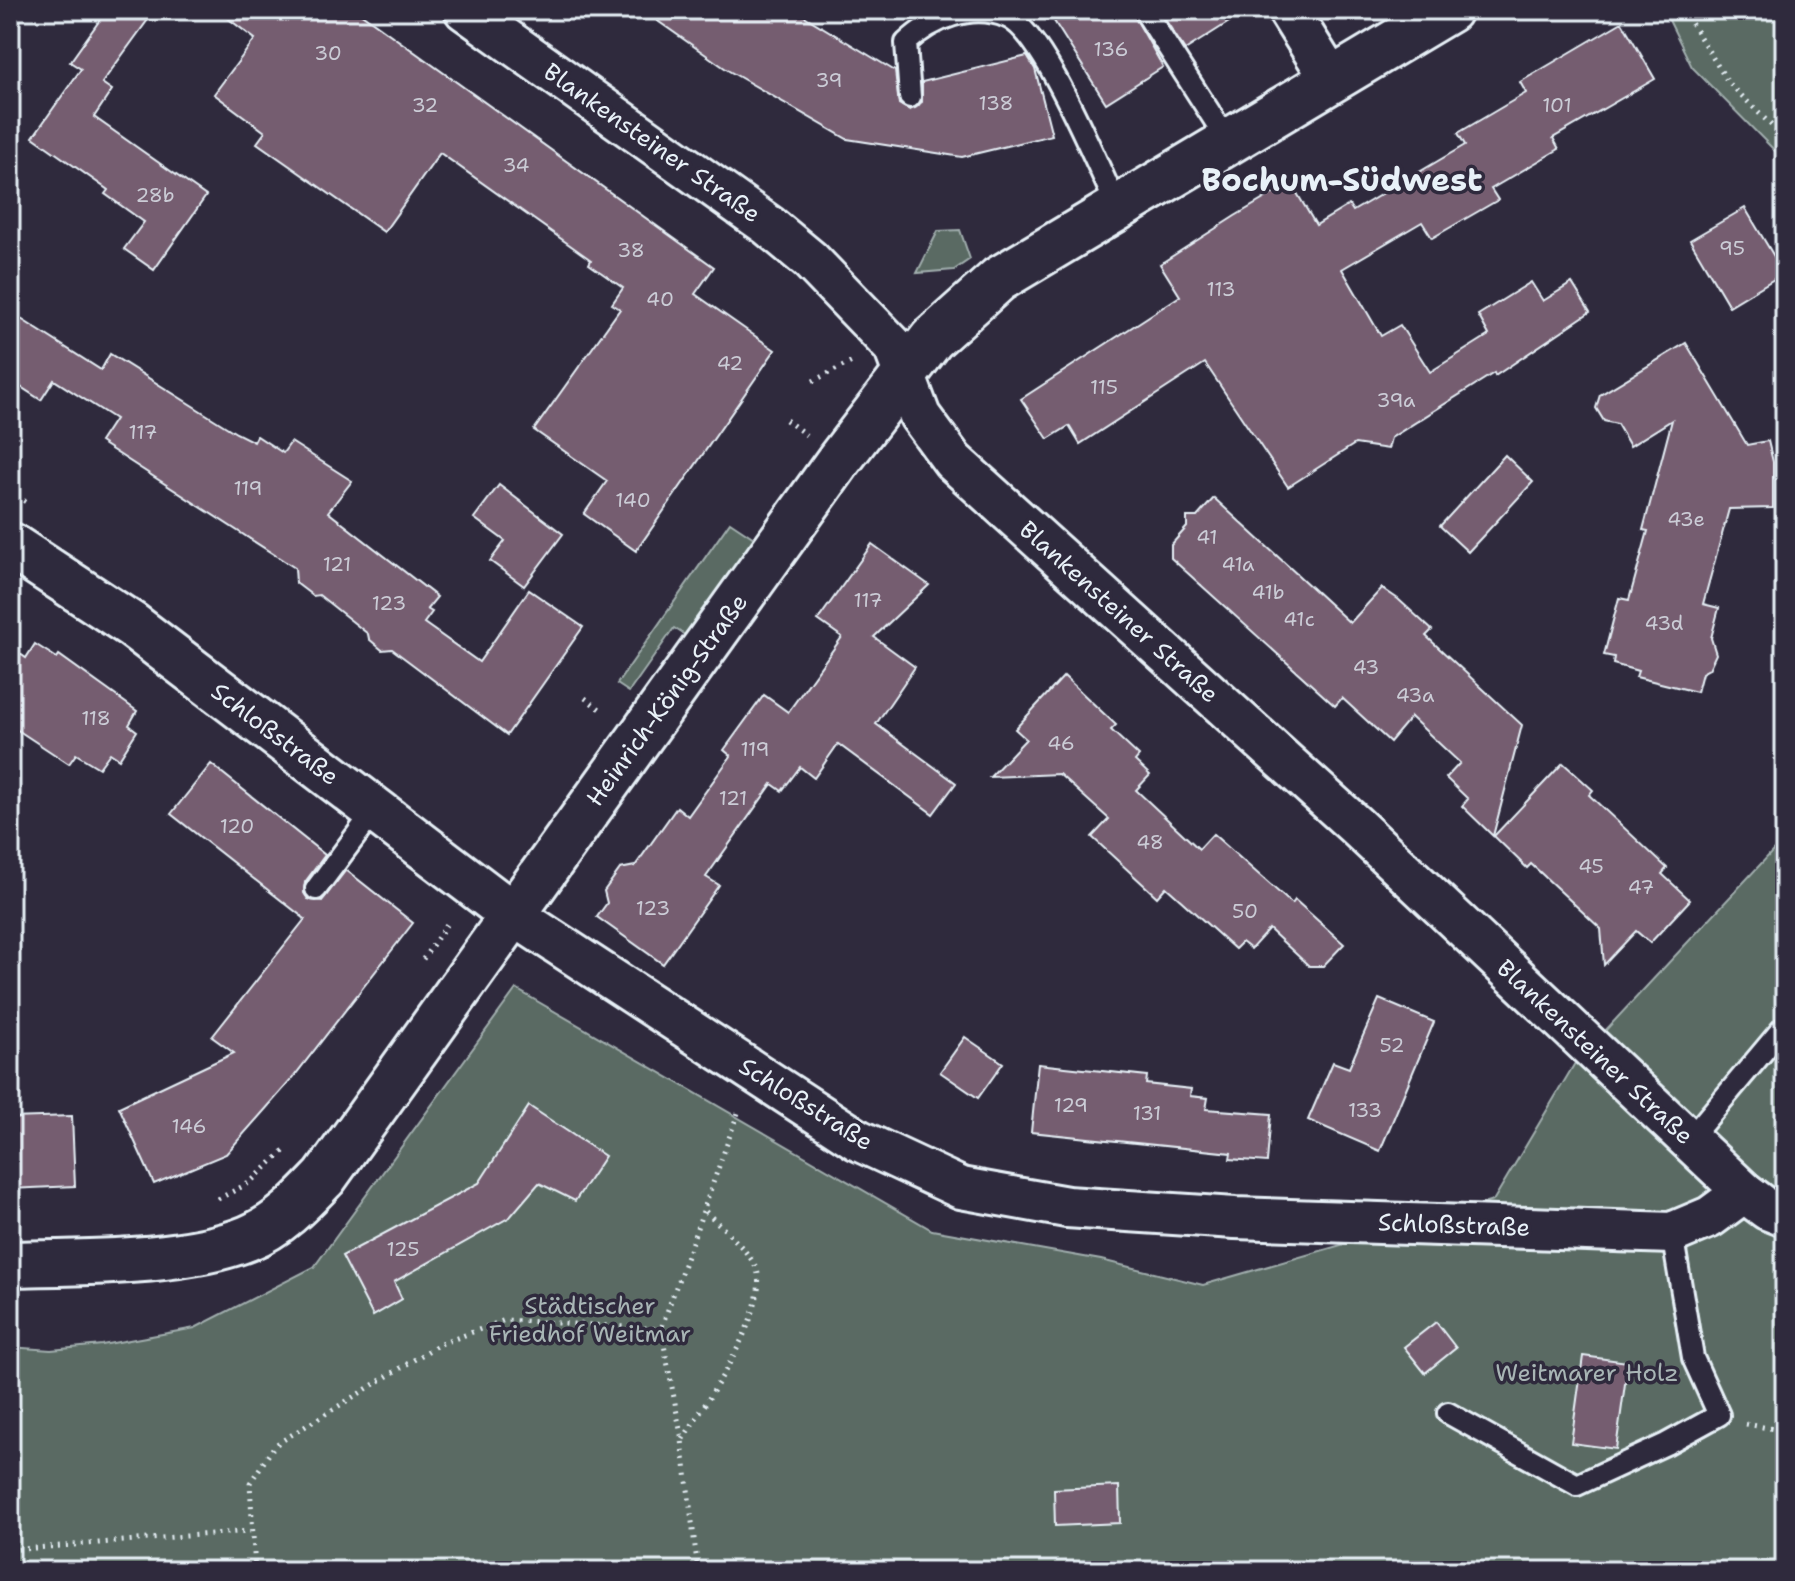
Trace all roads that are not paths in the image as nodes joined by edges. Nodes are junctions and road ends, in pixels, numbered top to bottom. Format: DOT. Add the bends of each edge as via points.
graph roads {
  1 [pos="465,10"];
  2 [pos="1144,10"];
  3 [pos="1288,10"];
  4 [pos="1449,10"];
  5 [pos="1331,79"];
  6 [pos="910,97"];
  7 [pos="1228,141"];
  8 [pos="1117,206"];
  9 [pos="905,371"];
  10 [pos="10,545"];
  11 [pos="375,810"];
  12 [pos="316,889"];
  13 [pos="512,914"];
  14 [pos="1782,1029"];
  15 [pos="1688,1141"];
  16 [pos="1744,1192"];
  17 [pos="1785,1216"];
  18 [pos="1672,1233"];
  19 [pos="10,1264"];
  20 [pos="1448,1413"];
  1 -- 9 [label="street, Blankensteiner Straße" via="769,226 884,336"];
  2 -- 7 [label="lane"];
  3 -- 5 [label="street"];
  4 -- 5 [label="main road, Heinrich-König-Straße"];
  5 -- 7 [label="main road, Heinrich-König-Straße"];
  6 -- 8 [label="lane" via="906,43 926,25 965,12 1008,17 1039,47"];
  7 -- 8 [label="main road, Heinrich-König-Straße"];
  8 -- 9 [label="main road, Heinrich-König-Straße" via="999,279"];
  9 -- 13 [label="main road, Heinrich-König-Straße"];
  9 -- 15 [label="street, Blankensteiner Straße" via="920,416 953,461 1355,825"];
  10 -- 11 [label="main road, Schloßstraße" via="132,625"];
  11 -- 12 [label="lane"];
  11 -- 13 [label="main road, Schloßstraße"];
  13 -- 18 [label="street, Schloßstraße" via="858,1140 961,1188 1067,1207 1235,1218"];
  13 -- 19 [label="main road, Heinrich-König-Straße" via="325,1177 282,1218 249,1238 211,1249"];
  14 -- 15 [label="lane"];
  15 -- 16 [label="street, Blankensteiner Straße"];
  16 -- 17 [label="street, Blankensteiner Straße"];
  16 -- 18 [label="street, Schloßstraße" via="1710,1217"];
  18 -- 20 [label="lane" via="1693,1358 1719,1415 1577,1485"];
}
